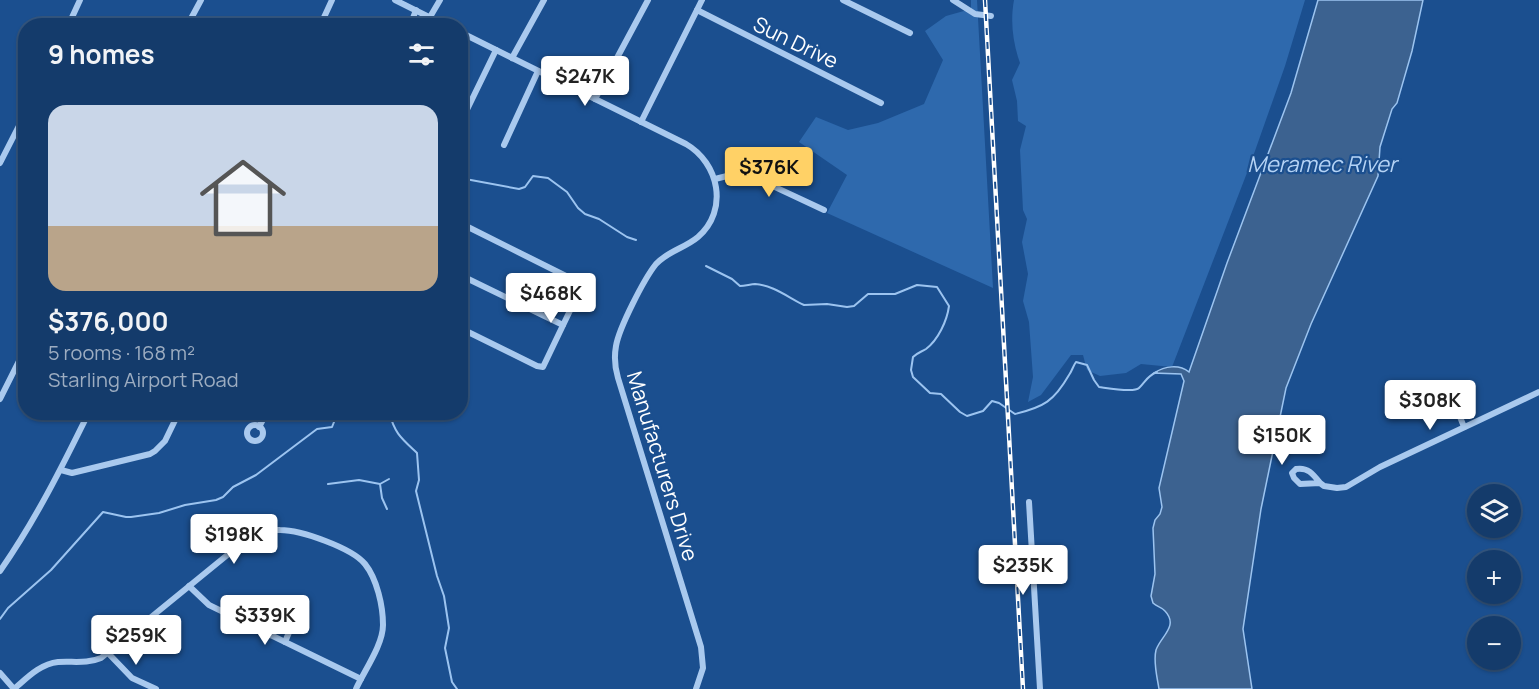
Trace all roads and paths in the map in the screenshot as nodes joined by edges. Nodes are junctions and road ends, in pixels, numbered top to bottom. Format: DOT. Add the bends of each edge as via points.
graph roads {
  1 [pos="80,0"];
  2 [pos="201,0"];
  3 [pos="332,0"];
  4 [pos="395,0"];
  5 [pos="440,0"];
  6 [pos="544,0"];
  7 [pos="648,0"];
  8 [pos="702,0"];
  9 [pos="843,0"];
  10 [pos="953,0"];
  11 [pos="416,10"];
  12 [pos="697,10"];
  13 [pos="991,16"];
  14 [pos="430,17"];
  15 [pos="72,18"];
  16 [pos="191,18"];
  17 [pos="324,18"];
  18 [pos="413,18"];
  19 [pos="910,33"];
  20 [pos="468,36"];
  21 [pos="496,50"];
  22 [pos="512,58"];
  23 [pos="538,71"];
  24 [pos="595,99"];
  25 [pos="881,103"];
  26 [pos="468,108"];
  27 [pos="641,122"];
  28 [pos="18,128"];
  29 [pos="504,145"];
  30 [pos="0,163"];
  31 [pos="715,179"];
  32 [pos="824,210"];
  33 [pos="468,227"];
  34 [pos="468,279"];
  35 [pos="563,325"];
  36 [pos="468,332"];
  37 [pos="18,363"];
  38 [pos="618,378"];
  39 [pos="610,381"];
  40 [pos="1449,389"];
  41 [pos="1539,392"];
  42 [pos="0,399"];
  43 [pos="85,420"];
  44 [pos="175,420"];
  45 [pos="263,420"];
  46 [pos="259,427"];
  47 [pos="1464,427"];
  48 [pos="61,470"];
  49 [pos="1320,483"];
  50 [pos="1029,502"];
  51 [pos="0,571"];
  52 [pos="189,586"];
  53 [pos="270,634"];
  54 [pos="285,642"];
  55 [pos="108,653"];
  56 [pos="0,673"];
  57 [pos="361,679"];
  58 [pos="12,688"];
  59 [pos="156,689"];
  60 [pos="356,689"];
  61 [pos="696,689"];
  62 [pos="1040,689"];
  1 -- 15 [label="street"];
  2 -- 16 [label="street"];
  3 -- 17 [label="street"];
  4 -- 11 [label="street"];
  5 -- 14 [label="street"];
  6 -- 22 [label="street"];
  7 -- 24 [label="street"];
  8 -- 12 [label="street"];
  9 -- 19 [label="street"];
  10 -- 13 [label="street" via="975,14"];
  11 -- 14 [label="street"];
  11 -- 18 [label="street"];
  12 -- 25 [label="street, Sun Drive"];
  12 -- 27 [label="street"];
  20 -- 21 [label="street"];
  21 -- 22 [label="street"];
  21 -- 26 [label="street"];
  22 -- 23 [label="street"];
  23 -- 24 [label="street"];
  23 -- 29 [label="street"];
  24 -- 27 [label="street"];
  27 -- 31 [label="street" via="695,149"];
  28 -- 30 [label="street"];
  31 -- 32 [label="street" via="749,174"];
  31 -- 38 [label="street, Manufacturers Drive" via="716,202 708,225 697,238 656,264 626,319 616,346"];
  33 -- 35 [label="street" via="576,281 577,296"];
  34 -- 35 [label="street"];
  35 -- 36 [label="street" via="543,367"];
  37 -- 42 [label="street"];
  38 -- 39 [label="street"];
  38 -- 61 [label="street, Manufacturers Drive" via="701,647 703,668"];
  40 -- 47 [label="street"];
  41 -- 47 [label="street"];
  43 -- 48 [label="street"];
  44 -- 48 [label="street" via="165,441 150,454 72,473"];
  45 -- 46 [label="street"];
  47 -- 49 [label="street" via="1346,487"];
  48 -- 51 [label="street"];
  50 -- 62 [label="street"];
  52 -- 53 [label="street" via="209,605"];
  52 -- 55 [label="street"];
  52 -- 57 [label="street" via="251,536 266,531 293,531 345,548 368,568 382,616 381,636"];
  53 -- 54 [label="street"];
  53 -- 54 [label="street" via="278,620 286,618 292,627"];
  54 -- 57 [label="street"];
  55 -- 58 [label="street" via="92,661 48,664"];
  55 -- 59 [label="street" via="126,673"];
  56 -- 58 [label="street"];
  57 -- 60 [label="street"];
}
